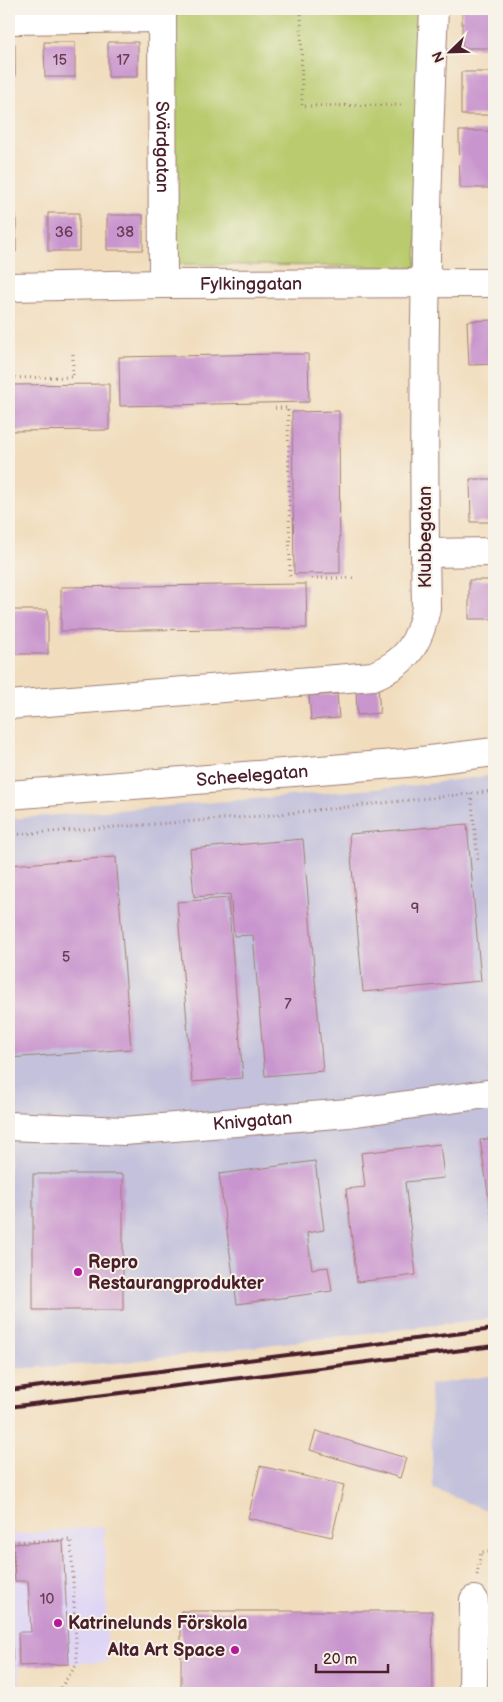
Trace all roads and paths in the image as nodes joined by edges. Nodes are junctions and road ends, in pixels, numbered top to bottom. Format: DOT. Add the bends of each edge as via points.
graph roads {
  1 [pos="301,9"];
  2 [pos="434,9"];
  3 [pos="161,14"];
  4 [pos="9,20"];
  5 [pos="430,105"];
  6 [pos="494,283"];
  7 [pos="163,284"];
  8 [pos="426,285"];
  9 [pos="9,287"];
  10 [pos="9,352"];
  11 [pos="73,352"];
  12 [pos="10,378"];
  13 [pos="275,408"];
  14 [pos="494,552"];
  15 [pos="425,553"];
  16 [pos="312,578"];
  17 [pos="354,578"];
  18 [pos="290,579"];
  19 [pos="9,705"];
  20 [pos="494,752"];
  21 [pos="494,791"];
  22 [pos="472,794"];
  23 [pos="9,796"];
  24 [pos="9,835"];
  25 [pos="478,861"];
  26 [pos="494,1093"];
  27 [pos="9,1126"];
  28 [pos="494,1552"];
  29 [pos="9,1566"];
  30 [pos="474,1600"];
  31 [pos="57,1693"];
  32 [pos="473,1693"];
  1 -- 5 [label="path" via="302,106"];
  2 -- 5 [label="street, Klubbegatan"];
  3 -- 4 [label="street"];
  3 -- 7 [label="street, Svärdgatan"];
  5 -- 8 [label="street, Klubbegatan"];
  6 -- 8 [label="street, Fylkinggatan"];
  7 -- 8 [label="street, Fylkinggatan"];
  7 -- 9 [label="street, Fylkinggatan"];
  8 -- 15 [label="street, Klubbegatan"];
  10 -- 12 [label="path"];
  11 -- 12 [label="path" via="73,377"];
  13 -- 18 [label="path" via="288,408"];
  14 -- 15 [label="street"];
  15 -- 19 [label="street, Klubbegatan" via="426,608 422,627 404,658 373,676"];
  16 -- 17 [label="path"];
  20 -- 23 [label="street, Scheelegatan" via="406,763"];
  21 -- 22 [label="path"];
  22 -- 24 [label="path" via="262,816"];
  22 -- 25 [label="path"];
  26 -- 27 [label="street, Knivgatan" via="349,1113 124,1131"];
  28 -- 30 [label="path" via="481,1552"];
  29 -- 31 [label="path" via="14,1566 12,1542 71,1540 77,1664"];
  30 -- 32 [label="street"];
}
